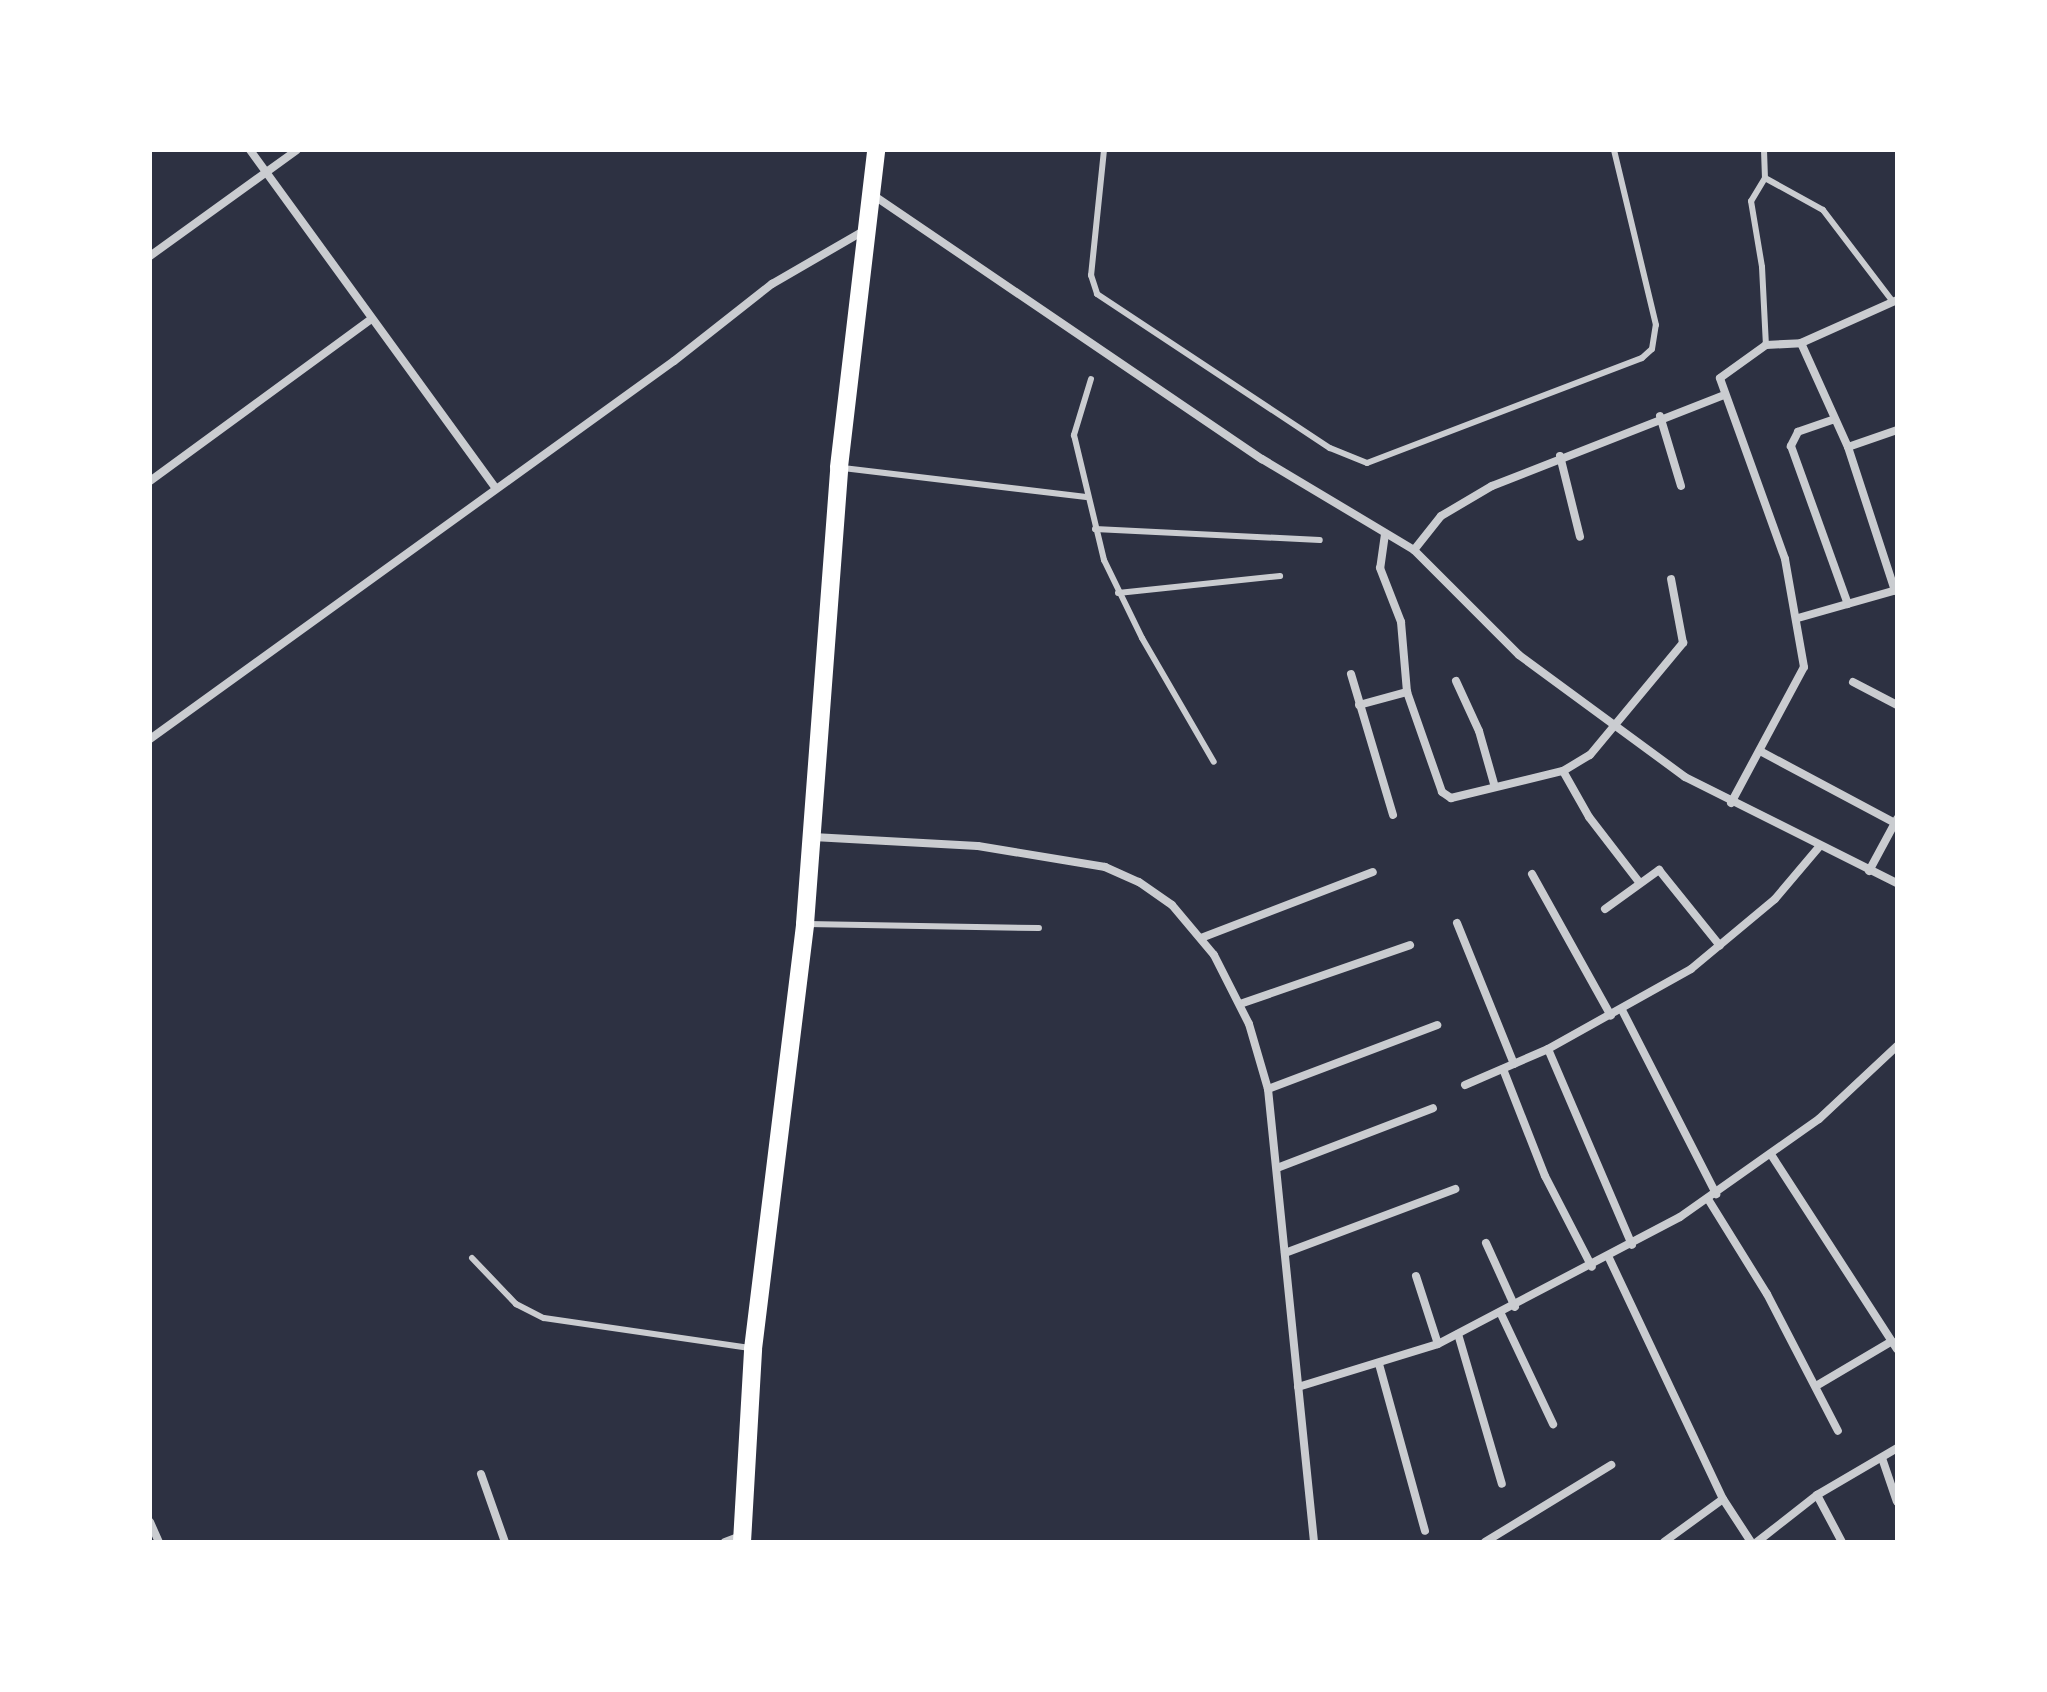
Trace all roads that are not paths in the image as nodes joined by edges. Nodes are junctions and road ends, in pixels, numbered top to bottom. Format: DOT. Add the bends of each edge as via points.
graph roads {
  1 [pos="250,150"];
  2 [pos="297,150"];
  3 [pos="876,150"];
  4 [pos="1104,150"];
  5 [pos="1614,150"];
  6 [pos="1764,150"];
  7 [pos="266,172"];
  8 [pos="1765,178"];
  9 [pos="872,194"];
  10 [pos="870,228"];
  11 [pos="150,256"];
  12 [pos="1895,301"];
  13 [pos="370,320"];
  14 [pos="1801,343"];
  15 [pos="1766,345"];
  16 [pos="1091,379"];
  17 [pos="1724,395"];
  18 [pos="1660,416"];
  19 [pos="1832,420"];
  20 [pos="1897,430"];
  21 [pos="1848,447"];
  22 [pos="1560,456"];
  23 [pos="839,467"];
  24 [pos="150,481"];
  25 [pos="1681,486"];
  26 [pos="495,487"];
  27 [pos="1086,497"];
  28 [pos="1095,529"];
  29 [pos="1385,534"];
  30 [pos="1580,537"];
  31 [pos="1320,540"];
  32 [pos="1414,550"];
  33 [pos="1280,576"];
  34 [pos="1671,579"];
  35 [pos="1896,591"];
  36 [pos="1118,593"];
  37 [pos="1848,604"];
  38 [pos="1798,618"];
  39 [pos="1351,674"];
  40 [pos="1456,681"];
  41 [pos="1853,682"];
  42 [pos="1407,692"];
  43 [pos="1359,705"];
  44 [pos="1897,705"];
  45 [pos="1614,726"];
  46 [pos="152,734"];
  47 [pos="1760,751"];
  48 [pos="1214,762"];
  49 [pos="1563,771"];
  50 [pos="1495,787"];
  51 [pos="1731,803"];
  52 [pos="1393,815"];
  53 [pos="1896,821"];
  54 [pos="813,837"];
  55 [pos="1819,847"];
  56 [pos="1869,871"];
  57 [pos="1373,872"];
  58 [pos="1532,874"];
  59 [pos="1639,882"];
  60 [pos="1897,883"];
  61 [pos="1605,909"];
  62 [pos="1457,923"];
  63 [pos="805,924"];
  64 [pos="1039,928"];
  65 [pos="1201,938"];
  66 [pos="1410,945"];
  67 [pos="1720,946"];
  68 [pos="1240,1004"];
  69 [pos="1622,1010"];
  70 [pos="1611,1016"];
  71 [pos="1437,1025"];
  72 [pos="1897,1046"];
  73 [pos="1548,1049"];
  74 [pos="1514,1064"];
  75 [pos="1503,1069"];
  76 [pos="1465,1085"];
  77 [pos="1268,1089"];
  78 [pos="1433,1108"];
  79 [pos="1772,1156"];
  80 [pos="1277,1168"];
  81 [pos="1455,1189"];
  82 [pos="1712,1196"];
  83 [pos="1486,1243"];
  84 [pos="1632,1245"];
  85 [pos="1285,1253"];
  86 [pos="472,1258"];
  87 [pos="1609,1258"];
  88 [pos="1592,1267"];
  89 [pos="1416,1276"];
  90 [pos="1515,1307"];
  91 [pos="1501,1314"];
  92 [pos="1458,1334"];
  93 [pos="1438,1344"];
  94 [pos="1895,1345"];
  95 [pos="753,1349"];
  96 [pos="1379,1364"];
  97 [pos="1816,1386"];
  98 [pos="1298,1387"];
  99 [pos="1553,1424"];
  100 [pos="1838,1431"];
  101 [pos="1897,1448"];
  102 [pos="1882,1458"];
  103 [pos="1611,1465"];
  104 [pos="481,1474"];
  105 [pos="1502,1484"];
  106 [pos="1817,1495"];
  107 [pos="1723,1499"];
  108 [pos="1897,1502"];
  109 [pos="150,1522"];
  110 [pos="1425,1531"];
  111 [pos="737,1540"];
  112 [pos="159,1542"];
  113 [pos="505,1542"];
  114 [pos="1314,1542"];
  115 [pos="1485,1542"];
  116 [pos="1664,1542"];
  117 [pos="1754,1542"];
  118 [pos="1842,1542"];
  1 -- 7 [label="street"];
  2 -- 7 [label="street"];
  3 -- 9 [label="main road"];
  4 -- 5 [label="lane" via="1091,275 1097,294 1330,448 1367,463 1642,358 1652,349 1656,325"];
  6 -- 8 [label="lane"];
  7 -- 11 [label="street"];
  7 -- 13 [label="street"];
  8 -- 12 [label="lane" via="1823,210"];
  8 -- 15 [label="lane" via="1751,201 1762,267"];
  9 -- 10 [label="main road"];
  9 -- 29 [label="street" via="1237,443"];
  10 -- 23 [label="main road"];
  10 -- 26 [label="street" via="772,284 674,361"];
  12 -- 14 [label="street"];
  13 -- 24 [label="street"];
  13 -- 26 [label="street"];
  14 -- 15 [label="street"];
  14 -- 19 [label="street"];
  15 -- 17 [label="street" via="1723,374"];
  16 -- 27 [label="lane" via="1074,435"];
  17 -- 18 [label="street"];
  17 -- 38 [label="street" via="1767,505"];
  18 -- 22 [label="street"];
  18 -- 25 [label="street"];
  19 -- 21 [label="street"];
  19 -- 37 [label="street" via="1798,432 1791,446"];
  20 -- 21 [label="street"];
  21 -- 35 [label="street"];
  22 -- 30 [label="street"];
  22 -- 32 [label="street" via="1458,504"];
  23 -- 27 [label="lane"];
  23 -- 54 [label="main road"];
  26 -- 46 [label="street"];
  27 -- 28 [label="lane"];
  28 -- 31 [label="lane"];
  28 -- 36 [label="lane"];
  29 -- 32 [label="street"];
  29 -- 42 [label="street" via="1380,568 1401,622"];
  32 -- 45 [label="street" via="1519,655"];
  33 -- 36 [label="lane"];
  34 -- 45 [label="street" via="1683,643"];
  35 -- 37 [label="street"];
  36 -- 48 [label="lane"];
  37 -- 38 [label="street"];
  38 -- 47 [label="street" via="1801,677"];
  39 -- 43 [label="street"];
  40 -- 50 [label="street" via="1479,731"];
  41 -- 44 [label="street"];
  42 -- 43 [label="street"];
  42 -- 50 [label="street" via="1446,797"];
  43 -- 52 [label="street"];
  45 -- 49 [label="street" via="1590,755"];
  45 -- 51 [label="street"];
  47 -- 51 [label="street"];
  47 -- 53 [label="street"];
  49 -- 50 [label="street"];
  49 -- 59 [label="street" via="1589,817"];
  51 -- 55 [label="street"];
  53 -- 56 [label="street"];
  54 -- 63 [label="main road"];
  54 -- 65 [label="street" via="978,846 1105,867 1172,905"];
  55 -- 56 [label="street"];
  55 -- 67 [label="street" via="1775,899"];
  56 -- 60 [label="street"];
  57 -- 65 [label="street"];
  58 -- 70 [label="street"];
  59 -- 61 [label="street"];
  59 -- 67 [label="street" via="1655,870 1662,872"];
  62 -- 74 [label="street"];
  63 -- 64 [label="lane"];
  63 -- 95 [label="main road"];
  65 -- 68 [label="street"];
  66 -- 68 [label="street"];
  67 -- 69 [label="street"];
  68 -- 77 [label="street"];
  69 -- 70 [label="street"];
  69 -- 82 [label="street"];
  70 -- 73 [label="street"];
  71 -- 77 [label="street"];
  72 -- 79 [label="street"];
  73 -- 74 [label="street"];
  73 -- 84 [label="street"];
  74 -- 75 [label="street"];
  75 -- 76 [label="street"];
  75 -- 88 [label="street" via="1545,1176"];
  77 -- 80 [label="street"];
  78 -- 80 [label="street"];
  79 -- 82 [label="street"];
  79 -- 94 [label="street"];
  80 -- 85 [label="street"];
  81 -- 85 [label="street"];
  82 -- 84 [label="street"];
  82 -- 97 [label="street"];
  83 -- 90 [label="street"];
  84 -- 87 [label="street"];
  85 -- 98 [label="street"];
  86 -- 95 [label="lane" via="516,1304 544,1318"];
  87 -- 88 [label="street"];
  87 -- 107 [label="street"];
  88 -- 90 [label="street"];
  89 -- 93 [label="street"];
  90 -- 91 [label="street"];
  91 -- 92 [label="street"];
  91 -- 99 [label="street"];
  92 -- 93 [label="street"];
  92 -- 105 [label="street"];
  93 -- 96 [label="street"];
  94 -- 97 [label="street"];
  95 -- 111 [label="main road"];
  96 -- 98 [label="street"];
  96 -- 110 [label="street"];
  97 -- 100 [label="street"];
  98 -- 114 [label="street"];
  101 -- 102 [label="street"];
  102 -- 106 [label="street"];
  102 -- 108 [label="street"];
  103 -- 115 [label="street"];
  104 -- 113 [label="street"];
  106 -- 117 [label="street"];
  106 -- 118 [label="street"];
  107 -- 116 [label="street"];
  107 -- 117 [label="street"];
  109 -- 112 [label="street"];
}
